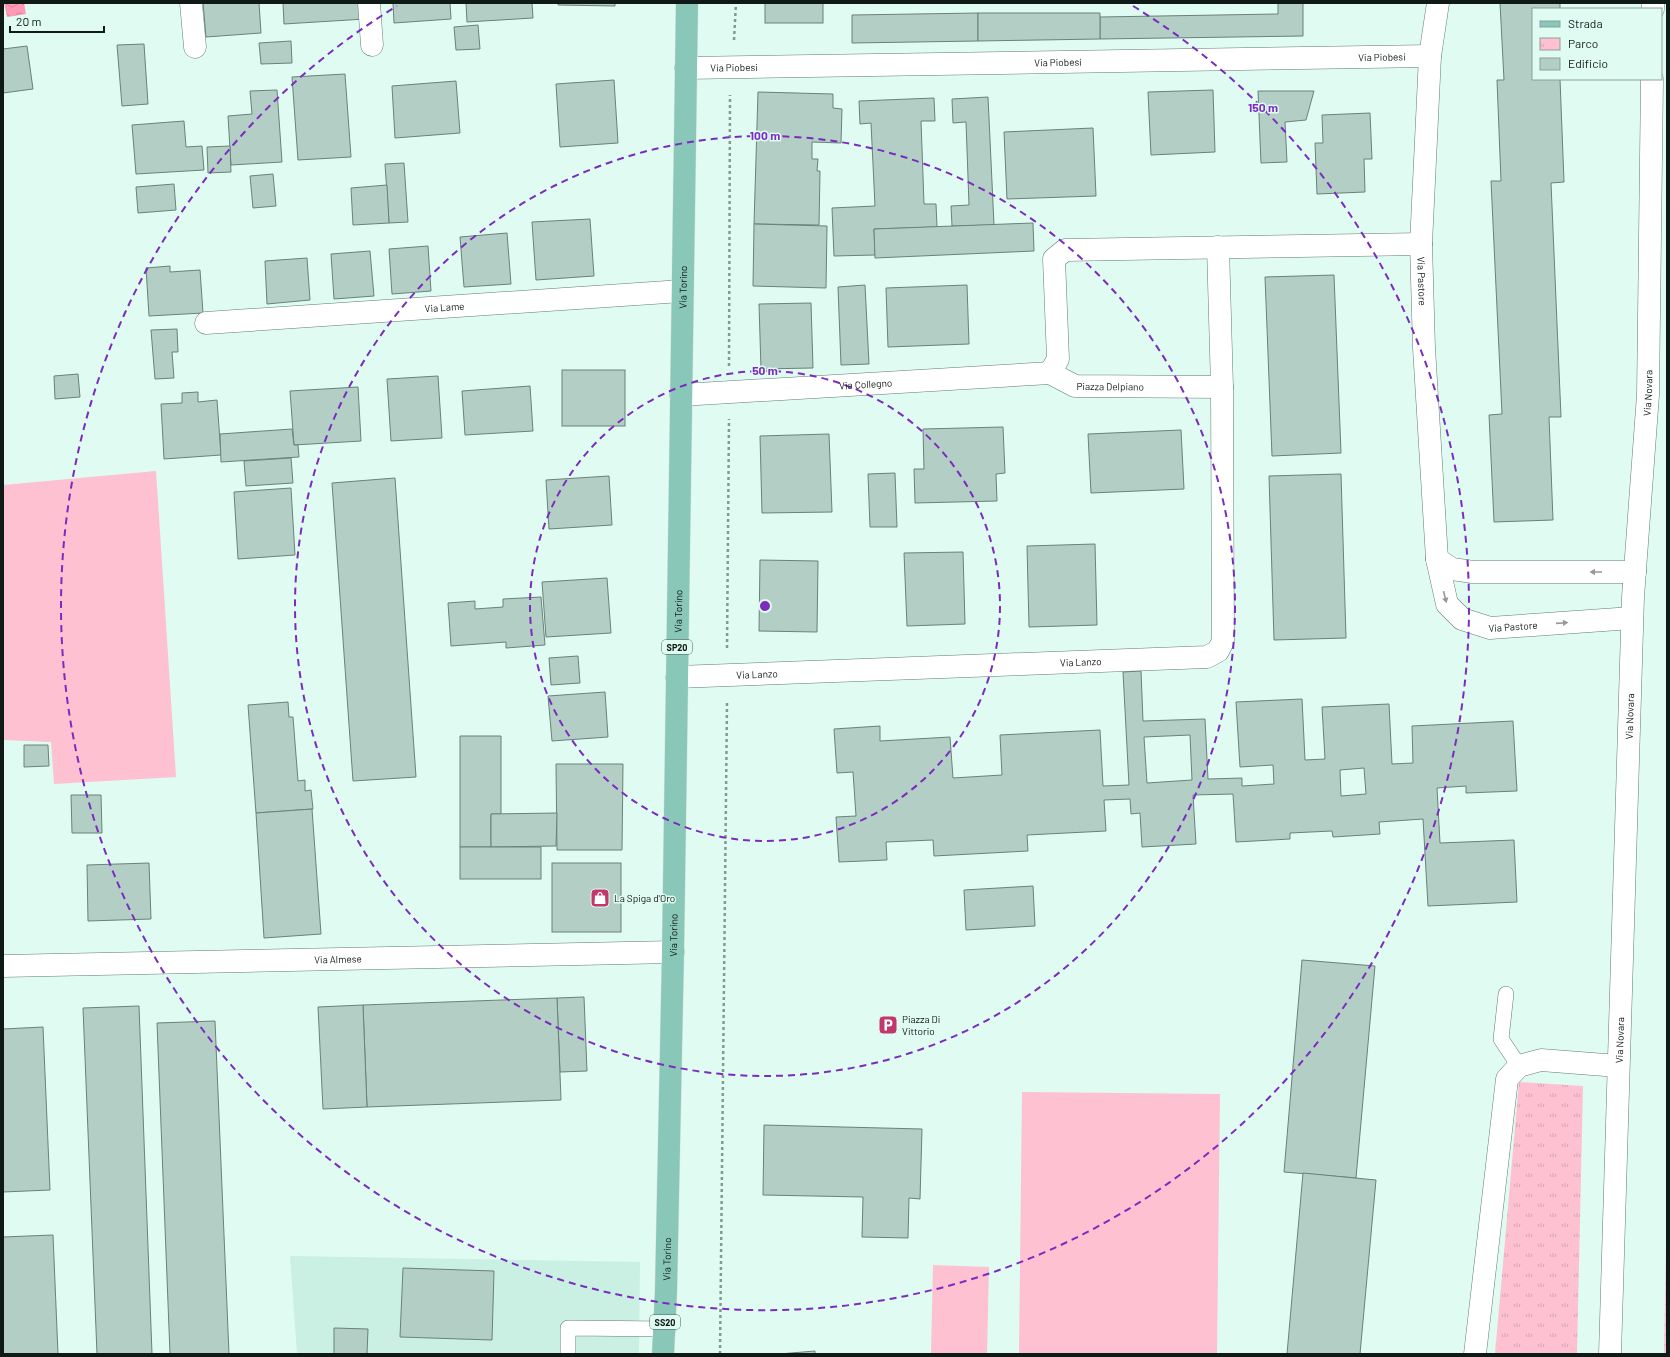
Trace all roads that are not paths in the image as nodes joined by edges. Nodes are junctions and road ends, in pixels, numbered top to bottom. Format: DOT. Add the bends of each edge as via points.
graph roads {
  1 [pos="191,3"];
  2 [pos="369,3"];
  3 [pos="687,3"];
  4 [pos="1438,3"];
  5 [pos="372,45"];
  6 [pos="195,47"];
  7 [pos="1430,56"];
  8 [pos="686,68"];
  9 [pos="1652,80"];
  10 [pos="1421,244"];
  11 [pos="1218,247"];
  12 [pos="682,291"];
  13 [pos="206,323"];
  14 [pos="1050,373"];
  15 [pos="1222,387"];
  16 [pos="681,395"];
  17 [pos="1437,559"];
  18 [pos="1634,572"];
  19 [pos="1632,618"];
  20 [pos="677,677"];
  21 [pos="673,952"];
  22 [pos="3,966"];
  23 [pos="1506,994"];
  24 [pos="1519,1066"];
  25 [pos="1618,1066"];
  26 [pos="666,1291"];
  27 [pos="666,1329"];
  28 [pos="568,1354"];
  29 [pos="663,1354"];
  30 [pos="668,1354"];
  31 [pos="1475,1354"];
  32 [pos="1610,1354"];
  1 -- 6 [label="street"];
  2 -- 5 [label="street"];
  3 -- 8 [label="main road, Via Torino / SP20"];
  4 -- 7 [label="street, Via Pastore"];
  7 -- 8 [label="street, Via Piobesi"];
  7 -- 10 [label="street, Via Pastore"];
  8 -- 12 [label="main road, Via Torino / SP20"];
  9 -- 18 [label="street, Via Novara" via="1648,395"];
  10 -- 11 [label="street"];
  10 -- 17 [label="street, Via Pastore" via="1424,348"];
  11 -- 14 [label="street" via="1065,250 1054,259 1058,359"];
  11 -- 15 [label="street"];
  12 -- 13 [label="street, Via Lame"];
  12 -- 16 [label="main road, Via Torino / SP20"];
  14 -- 15 [label="street, Piazza Delpiano" via="1075,386"];
  14 -- 16 [label="street, Via Collegno"];
  15 -- 20 [label="street, Via Lanzo" via="1223,641 1218,651 1207,657"];
  16 -- 20 [label="main road, Via Torino / SP20"];
  18 -- 17 [label="street, one-way" via="1473,572 1452,569"];
  17 -- 19 [label="street, Via Pastore, one-way" via="1446,604 1462,619 1490,628"];
  18 -- 19 [label="street, Via Novara"];
  19 -- 25 [label="street, Via Novara"];
  20 -- 21 [label="main road, Via Torino / SP20"];
  21 -- 22 [label="street, Via Almese"];
  21 -- 26 [label="main road, Via Torino / SP20"];
  23 -- 24 [label="lane" via="1501,1039"];
  24 -- 25 [label="street" via="1541,1060"];
  24 -- 31 [label="street" via="1507,1079"];
  25 -- 32 [label="street, Via Novara"];
  26 -- 27 [label="main road, SS20"];
  27 -- 28 [label="lane" via="568,1328"];
  27 -- 29 [label="main road, SS20"];
  27 -- 30 [label="main road, SS20"];
}
